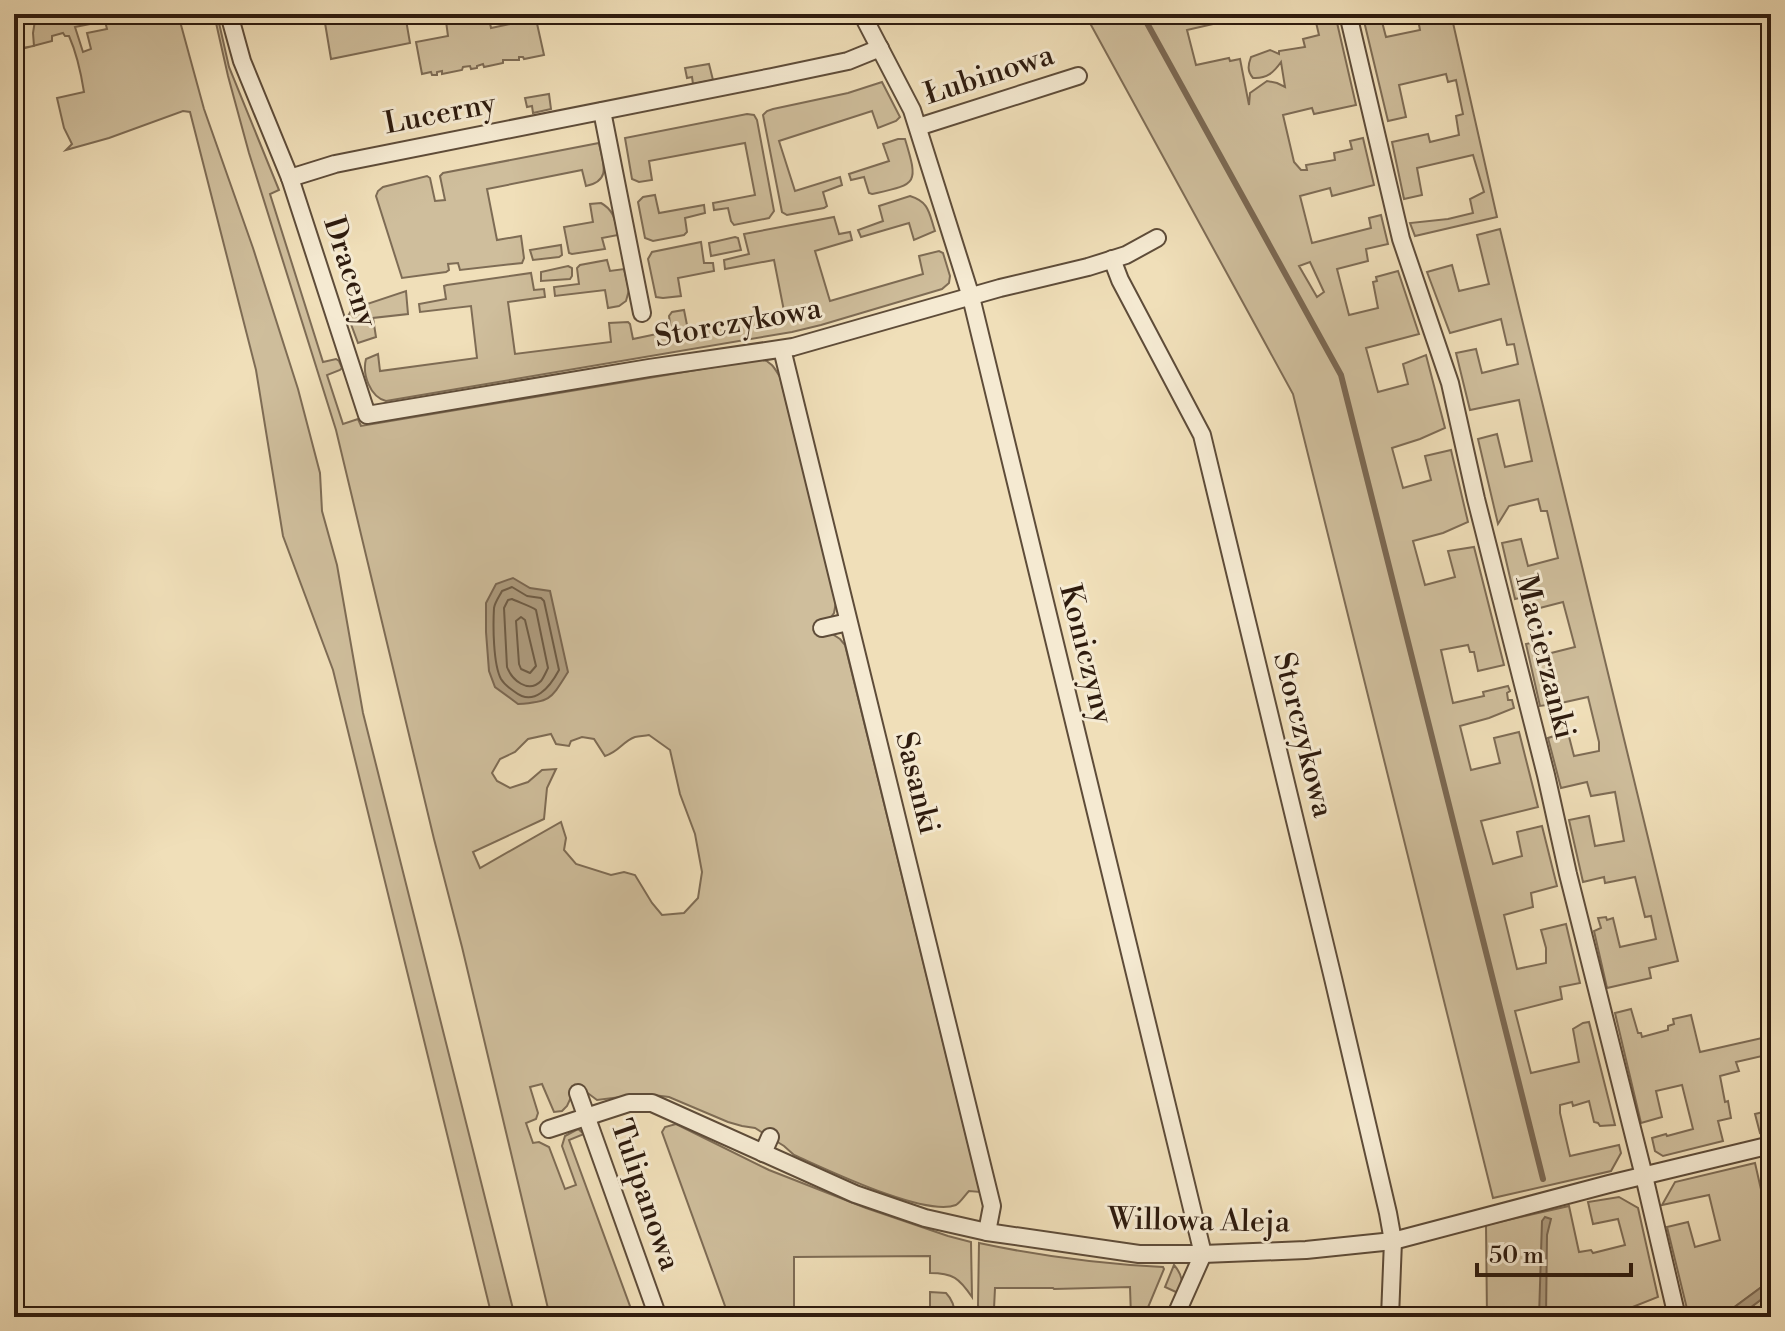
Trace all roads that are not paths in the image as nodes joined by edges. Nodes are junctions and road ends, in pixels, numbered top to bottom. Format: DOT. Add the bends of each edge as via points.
graph roads {
  1 [pos="229,14"];
  2 [pos="862,14"];
  3 [pos="1348,14"];
  4 [pos="880,48"];
  5 [pos="1078,76"];
  6 [pos="602,111"];
  7 [pos="918,127"];
  8 [pos="290,178"];
  9 [pos="1157,238"];
  10 [pos="1112,259"];
  11 [pos="971,297"];
  12 [pos="642,313"];
  13 [pos="782,349"];
  14 [pos="367,415"];
  15 [pos="848,622"];
  16 [pos="822,628"];
  17 [pos="578,1093"];
  18 [pos="588,1117"];
  19 [pos="549,1129"];
  20 [pos="770,1137"];
  21 [pos="1771,1145"];
  22 [pos="763,1153"];
  23 [pos="1644,1176"];
  24 [pos="987,1232"];
  25 [pos="1393,1241"];
  26 [pos="1203,1254"];
  27 [pos="658,1317"];
  28 [pos="1175,1317"];
  29 [pos="1390,1317"];
  30 [pos="1677,1317"];
  1 -- 8 [label="street, Draceny" via="242,61"];
  2 -- 4 [label="street, Koniczyny"];
  3 -- 23 [label="street, Macierzanki" via="1401,239 1450,383"];
  4 -- 6 [label="street, Lucerny" via="848,61"];
  4 -- 7 [label="street, Koniczyny"];
  5 -- 7 [label="street, Łubinowa"];
  6 -- 8 [label="street, Lucerny" via="335,164"];
  6 -- 12 [label="street"];
  7 -- 11 [label="street, Koniczyny"];
  8 -- 14 [label="street, Draceny"];
  9 -- 10 [label="street, Storczykowa"];
  10 -- 11 [label="street, Storczykowa"];
  10 -- 25 [label="street, Storczykowa" via="1202,435"];
  11 -- 13 [label="street, Storczykowa"];
  11 -- 26 [label="street, Koniczyny"];
  13 -- 14 [label="street, Storczykowa"];
  13 -- 15 [label="street, Sasanki"];
  15 -- 16 [label="street"];
  15 -- 24 [label="street, Sasanki" via="992,1206"];
  17 -- 18 [label="street, Tulipanowa"];
  18 -- 19 [label="street, Willowa Aleja"];
  18 -- 22 [label="street, Willowa Aleja" via="629,1103 652,1103"];
  18 -- 27 [label="street, Tulipanowa"];
  20 -- 22 [label="street"];
  21 -- 23 [label="street, Willowa Aleja"];
  22 -- 24 [label="street, Willowa Aleja" via="885,1205"];
  23 -- 25 [label="street, Willowa Aleja"];
  23 -- 30 [label="street, Macierzanki"];
  24 -- 26 [label="street, Willowa Aleja" via="1139,1254"];
  25 -- 26 [label="street, Willowa Aleja"];
  25 -- 29 [label="street, Storczykowa"];
  26 -- 28 [label="street"];
}
